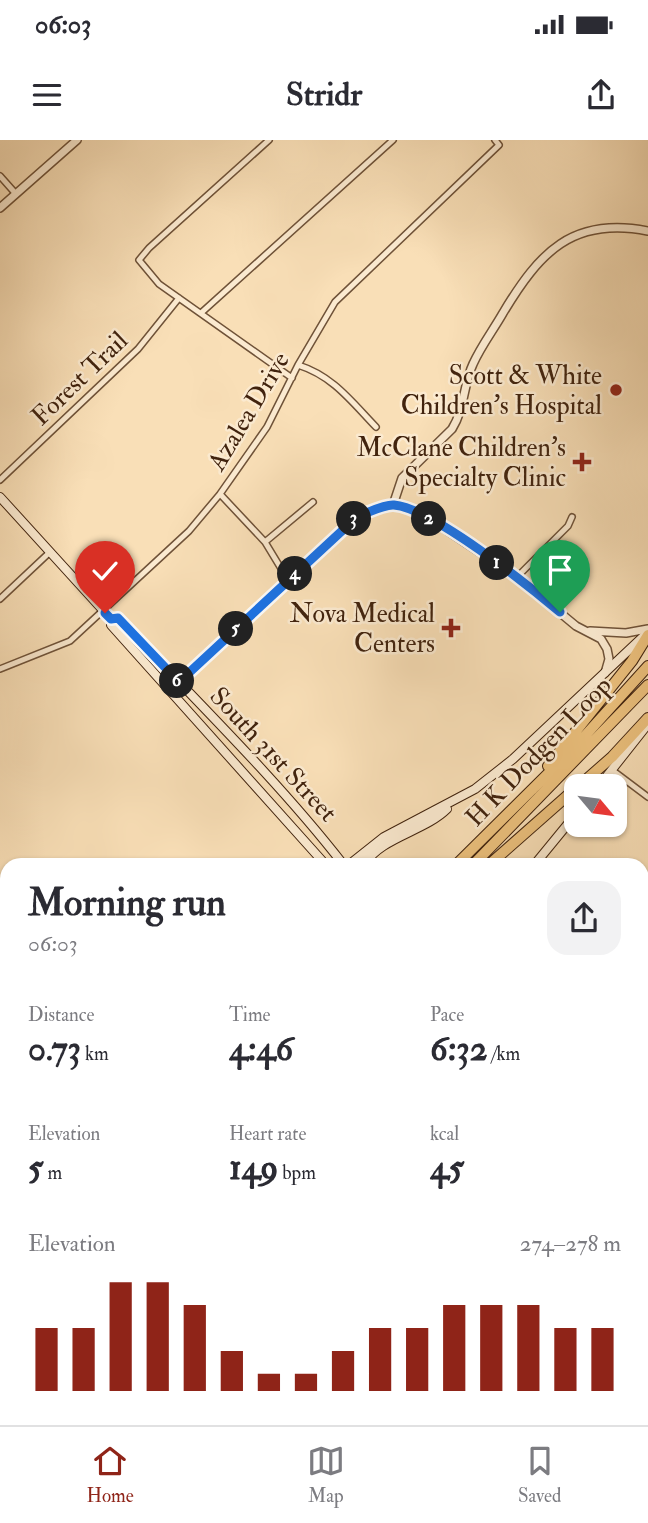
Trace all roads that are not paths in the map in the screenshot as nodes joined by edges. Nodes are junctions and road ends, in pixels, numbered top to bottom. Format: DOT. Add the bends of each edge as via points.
graph roads {
  1 [pos="269,140"];
  2 [pos="393,140"];
  3 [pos="495,140"];
  4 [pos="73,141"];
  5 [pos="0,176"];
  6 [pos="16,194"];
  7 [pos="0,208"];
  8 [pos="648,231"];
  9 [pos="179,298"];
  10 [pos="201,313"];
  11 [pos="299,365"];
  12 [pos="292,378"];
  13 [pos="376,427"];
  14 [pos="0,480"];
  15 [pos="220,494"];
  16 [pos="0,497"];
  17 [pos="313,502"];
  18 [pos="393,505"];
  19 [pos="572,517"];
  20 [pos="265,542"];
  21 [pos="50,552"];
  22 [pos="517,577"];
  23 [pos="288,580"];
  24 [pos="0,598"];
  25 [pos="104,611"];
  26 [pos="111,619"];
  27 [pos="590,631"];
  28 [pos="648,632"];
  29 [pos="648,666"];
  30 [pos="1,667"];
  31 [pos="605,673"];
  32 [pos="179,682"];
  33 [pos="648,685"];
  34 [pos="648,718"];
  35 [pos="648,724"];
  36 [pos="612,770"];
  37 [pos="592,774"];
  38 [pos="609,774"];
  39 [pos="648,797"];
  40 [pos="564,799"];
  41 [pos="453,802"];
  42 [pos="564,829"];
  43 [pos="485,837"];
  44 [pos="312,848"];
  45 [pos="315,858"];
  46 [pos="320,858"];
  47 [pos="338,858"];
  48 [pos="358,858"];
  49 [pos="370,858"];
  50 [pos="463,858"];
  51 [pos="480,858"];
  52 [pos="497,858"];
  53 [pos="540,858"];
  1 -- 9 [label="street" via="139,260 159,284"];
  2 -- 10 [label="street"];
  3 -- 11 [label="street, Azalea Drive" via="499,145 335,302"];
  4 -- 6 [label="street"];
  5 -- 6 [label="street"];
  6 -- 7 [label="street"];
  8 -- 18 [label="street" via="623,227 592,230 557,245 537,262 473,363 458,420 402,478"];
  9 -- 10 [label="street"];
  9 -- 14 [label="street, Forest Trail" via="138,349"];
  10 -- 12 [label="street"];
  11 -- 12 [label="street, Azalea Drive"];
  11 -- 13 [label="street" via="322,373"];
  12 -- 15 [label="street, Azalea Drive" via="267,427"];
  15 -- 20 [label="street"];
  15 -- 25 [label="street, Azalea Drive" via="189,531"];
  16 -- 21 [label="main road, South 31st Street"];
  17 -- 20 [label="street"];
  18 -- 22 [label="street" via="426,517"];
  18 -- 23 [label="street" via="358,516"];
  19 -- 22 [label="street"];
  20 -- 23 [label="street"];
  21 -- 24 [label="street"];
  21 -- 25 [label="main road, South 31st Street"];
  22 -- 27 [label="street" via="576,626"];
  23 -- 32 [label="street"];
  25 -- 26 [label="main road, South 31st Street"];
  25 -- 30 [label="street, Azalea Drive" via="69,641"];
  26 -- 32 [label="main road, South 31st Street" via="118,618"];
  26 -- 44 [label="main road, South 31st Street" via="111,625"];
  27 -- 28 [label="street"];
  27 -- 31 [label="street" via="607,649"];
  28 -- 31 [label="main road"];
  28 -- 43 [label="highway" via="632,661 556,757"];
  29 -- 43 [label="highway, H K Dodgen Loop"];
  31 -- 41 [label="main road" via="513,759"];
  32 -- 47 [label="main road, South 31st Street"];
  33 -- 51 [label="highway, H K Dodgen Loop"];
  34 -- 37 [label="highway"];
  35 -- 36 [label="main road"];
  36 -- 38 [label="main road"];
  36 -- 39 [label="street"];
  40 -- 52 [label="highway"];
  41 -- 48 [label="main road" via="384,837"];
  41 -- 49 [label="main road" via="438,818"];
  42 -- 53 [label="main road"];
  43 -- 50 [label="highway, H K Dodgen Loop"];
  44 -- 45 [label="main road"];
  44 -- 46 [label="main road, South 31st Street"];
}
